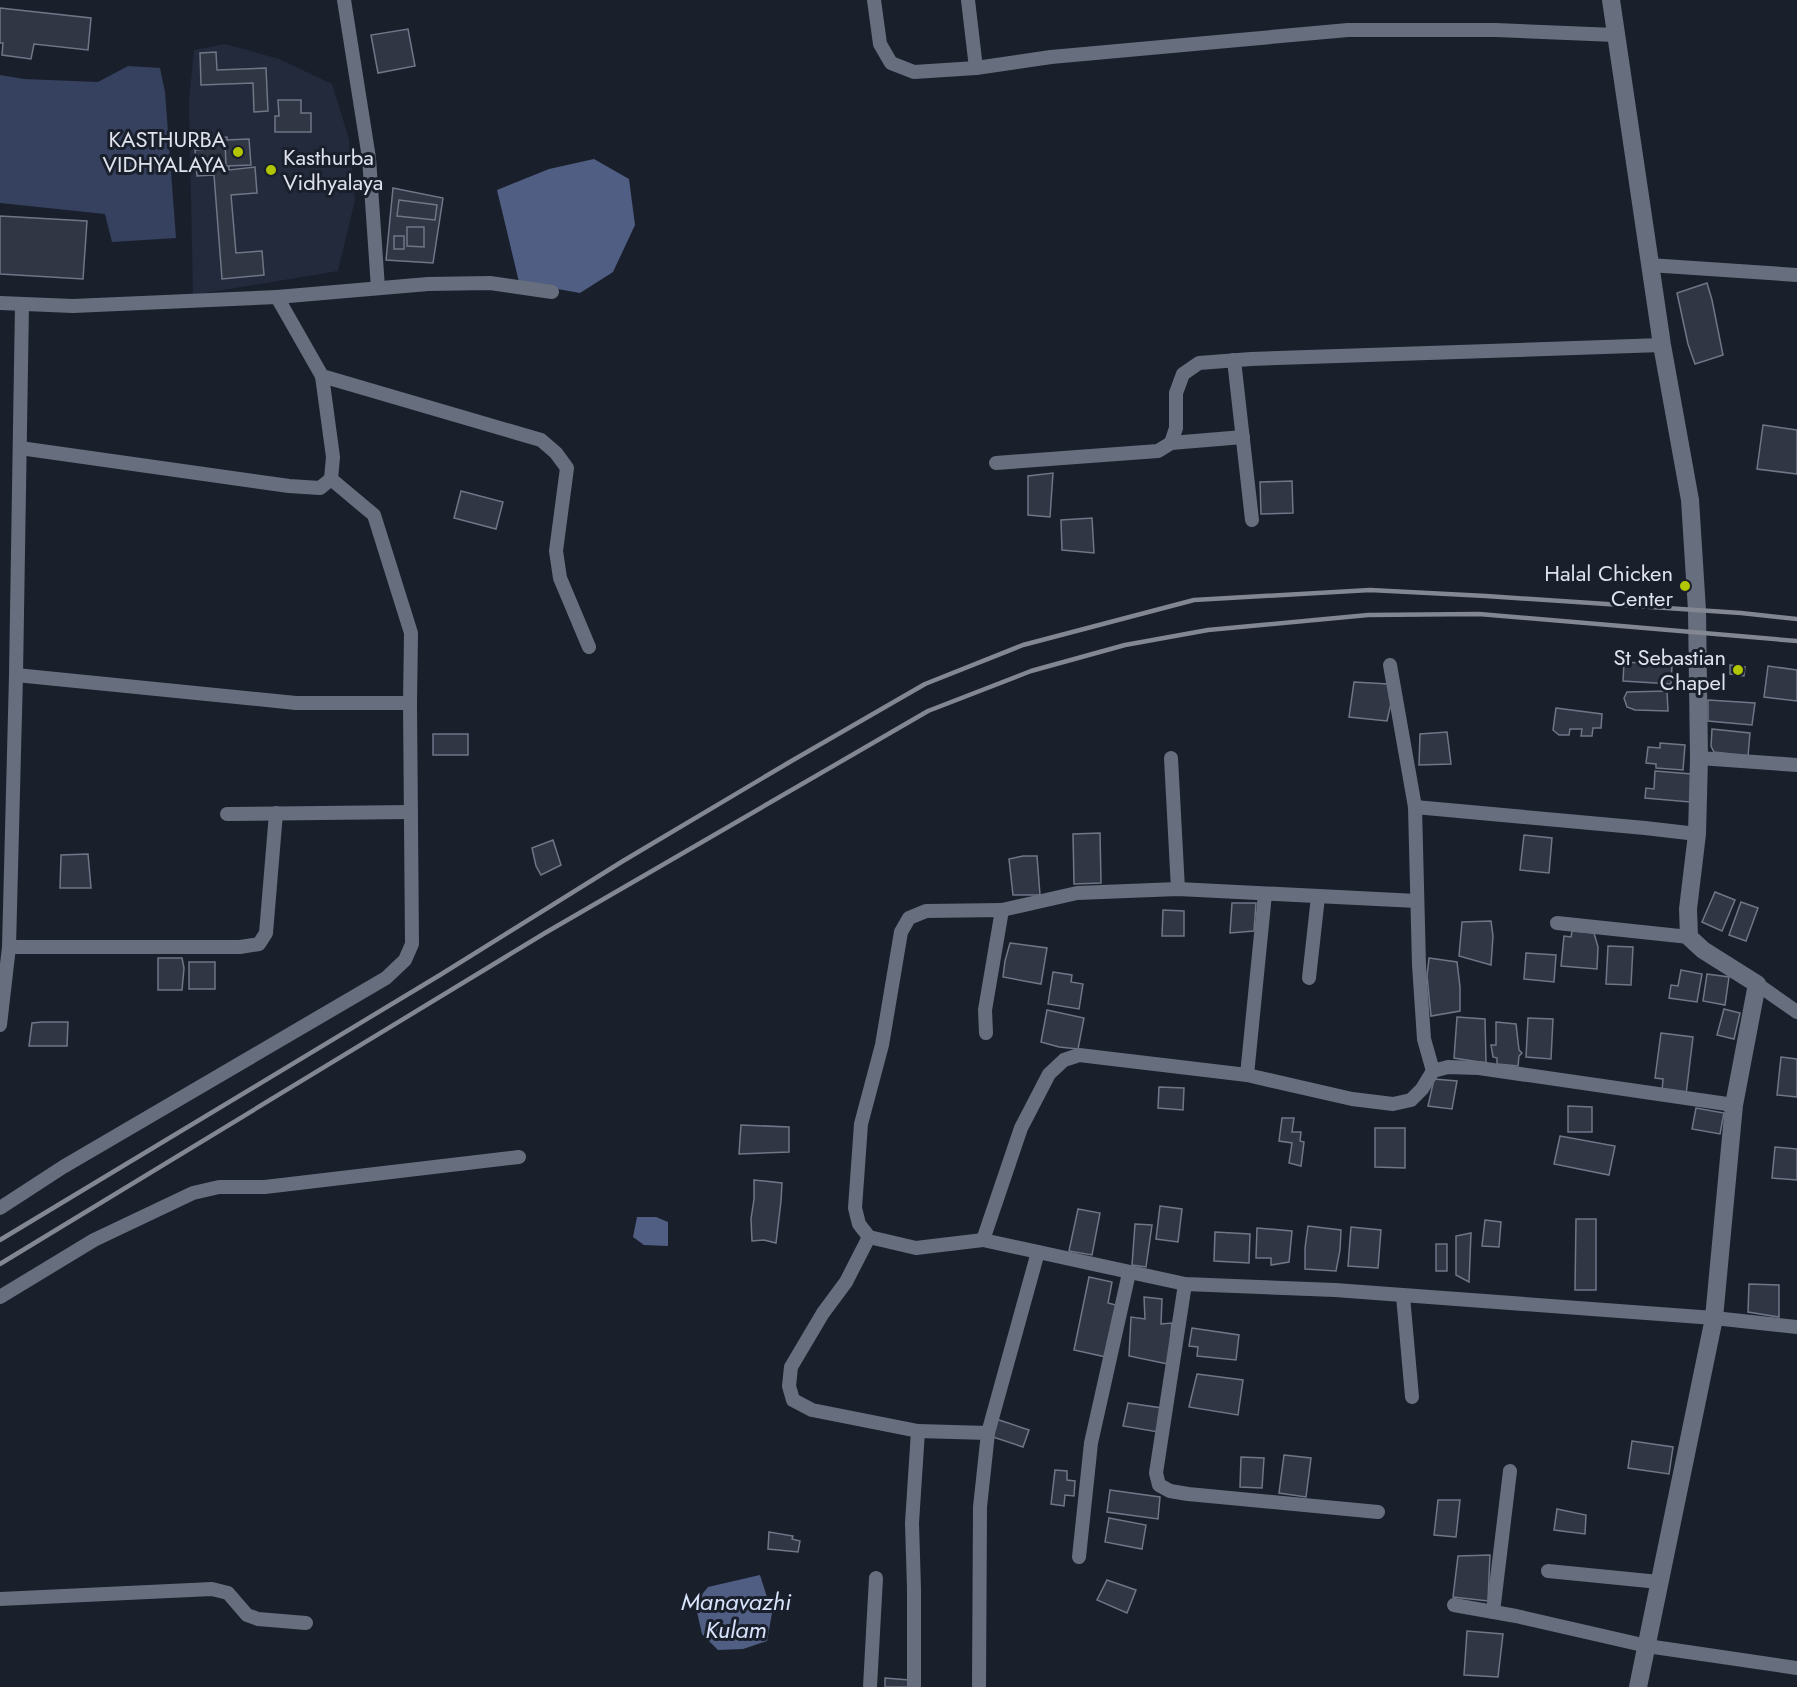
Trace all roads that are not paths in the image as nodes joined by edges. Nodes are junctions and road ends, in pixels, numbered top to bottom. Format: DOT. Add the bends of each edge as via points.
graph roads {
  1 [pos="344,0"];
  2 [pos="874,0"];
  3 [pos="968,0"];
  4 [pos="1611,0"];
  5 [pos="1615,35"];
  6 [pos="976,68"];
  7 [pos="1649,265"];
  8 [pos="1797,275"];
  9 [pos="378,288"];
  10 [pos="552,292"];
  11 [pos="277,297"];
  12 [pos="0,303"];
  13 [pos="22,304"];
  14 [pos="1662,345"];
  15 [pos="1234,360"];
  16 [pos="322,376"];
  17 [pos="1243,437"];
  18 [pos="1171,443"];
  19 [pos="20,448"];
  20 [pos="996,463"];
  21 [pos="331,480"];
  22 [pos="1252,520"];
  23 [pos="589,647"];
  24 [pos="1390,665"];
  25 [pos="16,675"];
  26 [pos="410,702"];
  27 [pos="1171,758"];
  28 [pos="1699,758"];
  29 [pos="1797,765"];
  30 [pos="1415,807"];
  31 [pos="411,812"];
  32 [pos="276,813"];
  33 [pos="227,814"];
  34 [pos="1697,834"];
  35 [pos="1178,889"];
  36 [pos="1265,894"];
  37 [pos="1318,897"];
  38 [pos="1417,901"];
  39 [pos="1002,910"];
  40 [pos="1557,923"];
  41 [pos="1689,937"];
  42 [pos="9,947"];
  43 [pos="1309,978"];
  44 [pos="1757,984"];
  45 [pos="1797,1012"];
  46 [pos="0,1025"];
  47 [pos="986,1033"];
  48 [pos="1433,1071"];
  49 [pos="1247,1075"];
  50 [pos="1734,1105"];
  51 [pos="519,1157"];
  52 [pos="0,1208"];
  53 [pos="869,1237"];
  54 [pos="983,1240"];
  55 [pos="1038,1252"];
  56 [pos="1129,1273"];
  57 [pos="1185,1284"];
  58 [pos="1402,1296"];
  59 [pos="0,1297"];
  60 [pos="1714,1318"];
  61 [pos="1797,1327"];
  62 [pos="1412,1397"];
  63 [pos="918,1431"];
  64 [pos="988,1432"];
  65 [pos="1510,1471"];
  66 [pos="1378,1512"];
  67 [pos="1079,1557"];
  68 [pos="1548,1571"];
  69 [pos="876,1578"];
  70 [pos="1659,1582"];
  71 [pos="0,1599"];
  72 [pos="1454,1605"];
  73 [pos="1493,1612"];
  74 [pos="306,1623"];
  75 [pos="1647,1646"];
  76 [pos="1797,1668"];
  77 [pos="870,1687"];
  78 [pos="914,1687"];
  79 [pos="979,1687"];
  80 [pos="1638,1687"];
  1 -- 9 [label="street" via="369,158"];
  2 -- 6 [label="street" via="880,44 891,63 914,72"];
  3 -- 6 [label="street"];
  4 -- 5 [label="street"];
  5 -- 6 [label="street" via="1348,30 1052,57"];
  5 -- 7 [label="street"];
  7 -- 8 [label="street"];
  7 -- 14 [label="street"];
  9 -- 10 [label="street" via="490,283"];
  9 -- 11 [label="street"];
  11 -- 13 [label="street" via="73,306"];
  11 -- 16 [label="street"];
  12 -- 13 [label="street"];
  13 -- 19 [label="street"];
  14 -- 15 [label="street"];
  14 -- 28 [label="street" via="1690,500 1697,610"];
  15 -- 17 [label="street"];
  15 -- 18 [label="street" via="1199,363 1183,374 1176,393 1176,428"];
  16 -- 21 [label="street" via="333,457"];
  16 -- 23 [label="street" via="541,440 556,453 567,468 556,551 560,578"];
  17 -- 18 [label="street"];
  17 -- 22 [label="street"];
  18 -- 20 [label="street" via="1158,450"];
  19 -- 21 [label="street" via="289,486 320,488"];
  19 -- 25 [label="street"];
  21 -- 26 [label="street" via="374,515 411,633"];
  24 -- 30 [label="street"];
  25 -- 26 [label="street" via="296,703"];
  25 -- 42 [label="street"];
  26 -- 31 [label="street"];
  27 -- 35 [label="street"];
  28 -- 29 [label="street"];
  28 -- 34 [label="street"];
  30 -- 34 [label="street"];
  30 -- 38 [label="street"];
  31 -- 32 [label="street"];
  31 -- 52 [label="street" via="412,944 405,960 386,978"];
  32 -- 33 [label="street"];
  32 -- 42 [label="street" via="266,933 259,944"];
  34 -- 41 [label="street" via="1688,909"];
  35 -- 36 [label="street"];
  35 -- 39 [label="street" via="1077,893"];
  36 -- 37 [label="street"];
  36 -- 49 [label="street"];
  37 -- 38 [label="street"];
  37 -- 43 [label="street"];
  38 -- 48 [label="street" via="1424,1039"];
  39 -- 47 [label="street" via="985,1010"];
  39 -- 53 [label="street" via="926,911 909,918 901,932 882,1045 861,1124 855,1208 859,1224"];
  40 -- 41 [label="street"];
  41 -- 44 [label="street"];
  42 -- 46 [label="street"];
  44 -- 45 [label="street"];
  44 -- 50 [label="street"];
  48 -- 49 [label="street" via="1411,1100 1393,1104 1352,1099"];
  48 -- 50 [label="street" via="1448,1067 1479,1068"];
  49 -- 54 [label="street" via="1104,1057 1079,1055 1064,1060 1049,1074 1021,1128"];
  50 -- 60 [label="street"];
  51 -- 59 [label="street" via="265,1187 219,1186 193,1193 94,1240"];
  53 -- 54 [label="street" via="916,1248"];
  53 -- 63 [label="street" via="846,1282 791,1367 789,1386 793,1401 812,1410"];
  54 -- 55 [label="street"];
  55 -- 56 [label="street"];
  55 -- 64 [label="street"];
  56 -- 57 [label="street"];
  56 -- 67 [label="street" via="1091,1443"];
  57 -- 58 [label="street"];
  57 -- 66 [label="street" via="1156,1473 1160,1485 1188,1494"];
  58 -- 60 [label="street"];
  58 -- 62 [label="street"];
  60 -- 61 [label="street"];
  60 -- 70 [label="street"];
  63 -- 64 [label="street"];
  63 -- 78 [label="street" via="912,1523"];
  64 -- 79 [label="street" via="980,1507"];
  65 -- 73 [label="street"];
  68 -- 70 [label="street"];
  69 -- 77 [label="street"];
  70 -- 75 [label="street"];
  71 -- 74 [label="street" via="212,1589 228,1593 247,1615 258,1619"];
  72 -- 73 [label="street"];
  73 -- 75 [label="street"];
  75 -- 76 [label="street"];
  75 -- 80 [label="street"];
}
